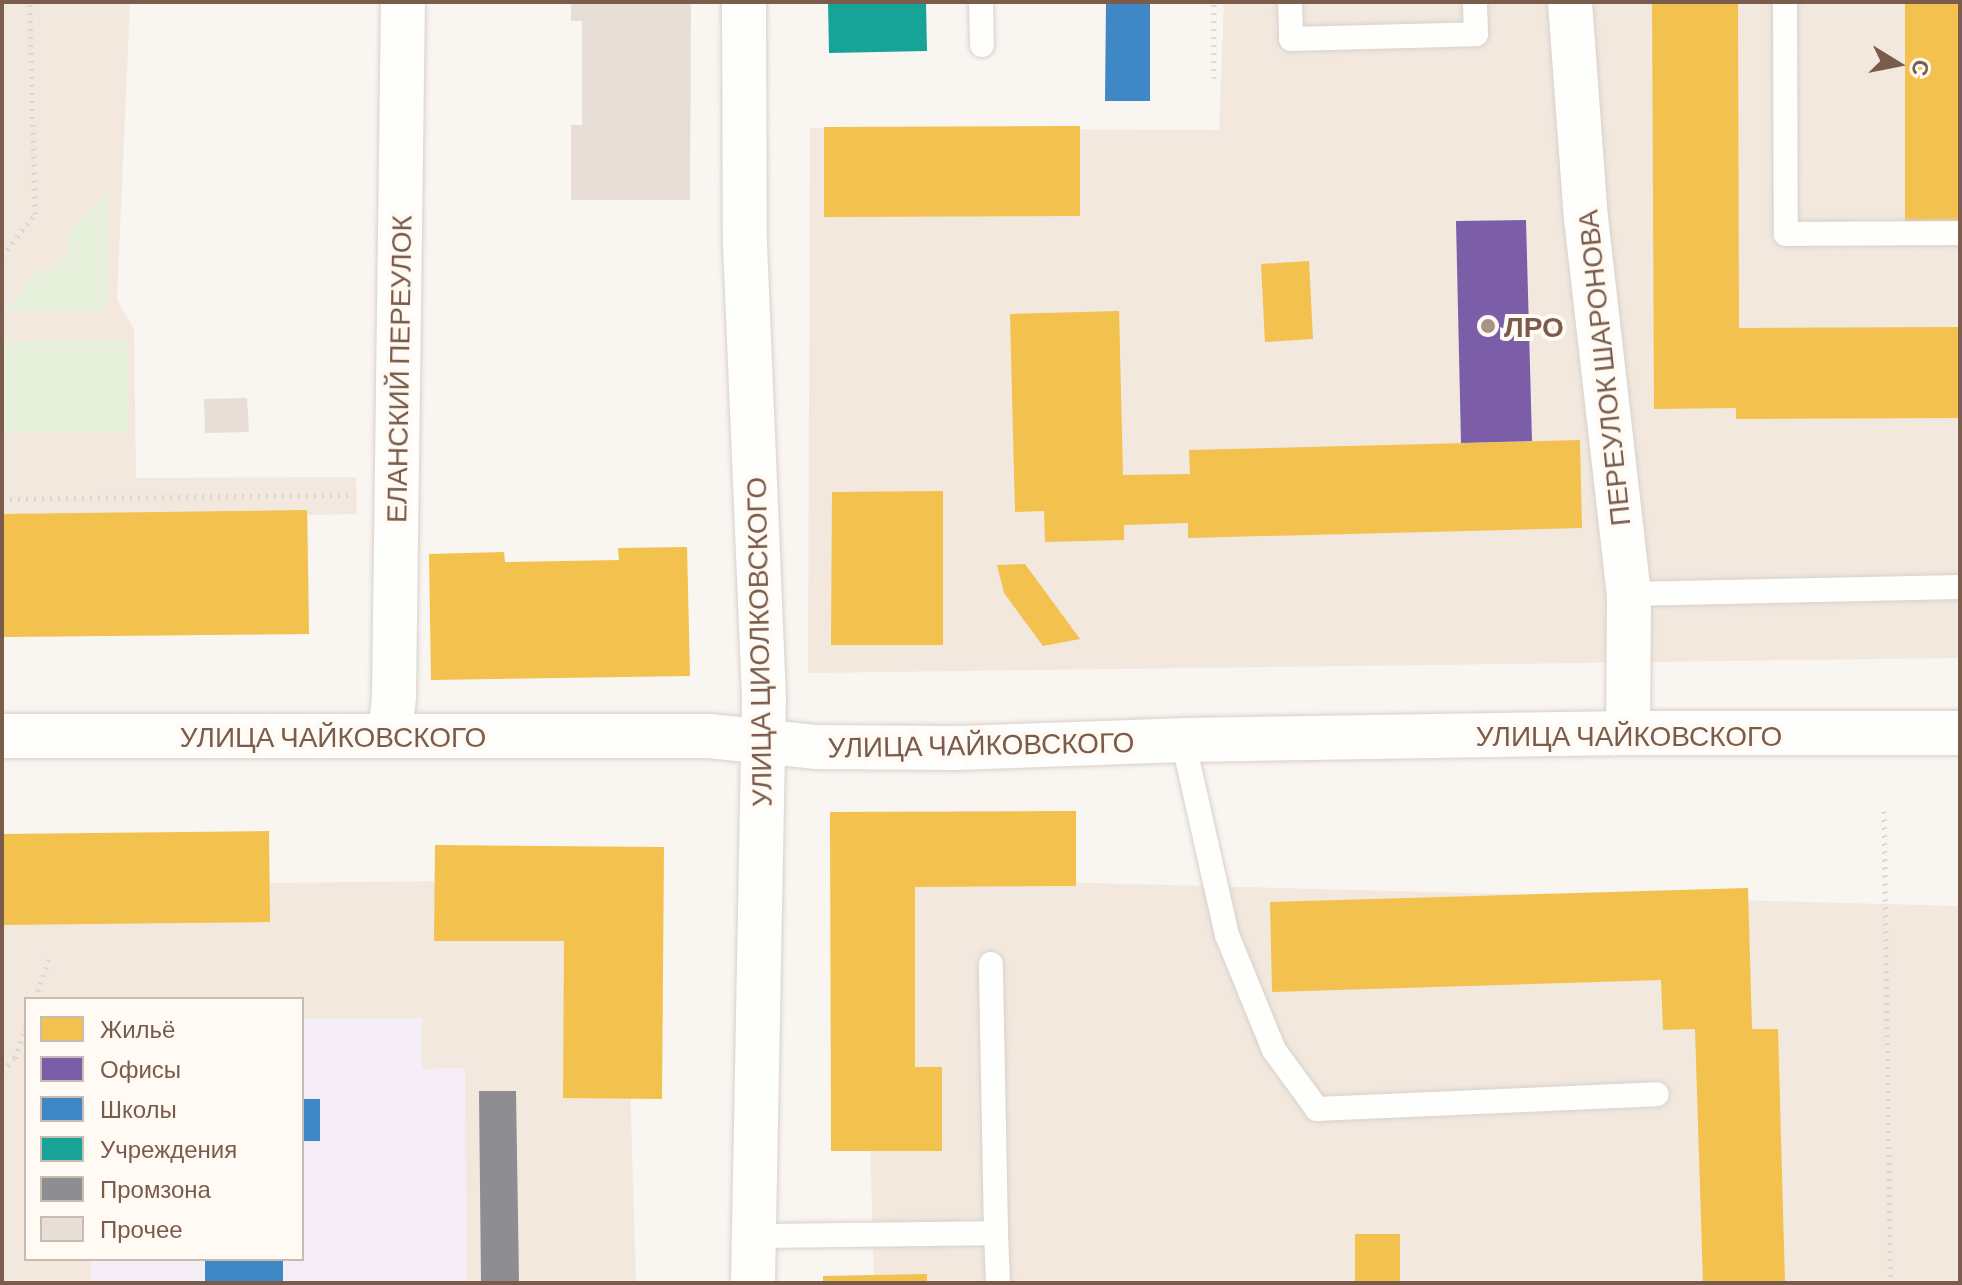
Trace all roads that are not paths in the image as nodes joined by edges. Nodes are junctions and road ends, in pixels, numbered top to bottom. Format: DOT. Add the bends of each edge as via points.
graph roads {
  1 [pos="403,2"];
  2 [pos="744,2"];
  3 [pos="981,2"];
  4 [pos="1290,2"];
  5 [pos="1475,2"];
  6 [pos="1570,2"];
  7 [pos="1785,2"];
  8 [pos="982,45"];
  9 [pos="1960,233"];
  10 [pos="1960,587"];
  11 [pos="1629,594"];
  12 [pos="1628,733"];
  13 [pos="1960,733"];
  14 [pos="390,735"];
  15 [pos="2,736"];
  16 [pos="1183,740"];
  17 [pos="762,742"];
  18 [pos="991,964"];
  19 [pos="1657,1094"];
  20 [pos="996,1233"];
  21 [pos="754,1236"];
  22 [pos="753,1283"];
  23 [pos="998,1283"];
  1 -- 14 [label="street, ЕЛАНСКИЙ ПЕРЕУЛОК"];
  2 -- 17 [label="street, УЛИЦА ЦИОЛКОВСКОГО" via="745,244"];
  3 -- 8 [label="lane"];
  4 -- 5 [label="lane" via="1291,39 1473,45"];
  6 -- 11 [label="street, ПЕРЕУЛОК ШАРОНОВА" via="1586,218"];
  7 -- 9 [label="lane" via="1786,234"];
  10 -- 11 [label="lane"];
  11 -- 12 [label="street, ПЕРЕУЛОК ШАРОНОВА"];
  12 -- 13 [label="street, УЛИЦА ЧАЙКОВСКОГО"];
  12 -- 16 [label="street, УЛИЦА ЧАЙКОВСКОГО"];
  14 -- 15 [label="street, УЛИЦА ЧАЙКОВСКОГО"];
  14 -- 17 [label="street, УЛИЦА ЧАЙКОВСКОГО" via="709,736"];
  16 -- 17 [label="street, УЛИЦА ЧАЙКОВСКОГО" via="957,748"];
  16 -- 19 [label="lane" via="1227,935 1274,1050 1317,1109"];
  17 -- 21 [label="street, УЛИЦА ЦИОЛКОВСКОГО"];
  18 -- 20 [label="lane"];
  20 -- 21 [label="lane"];
  20 -- 23 [label="lane"];
  21 -- 22 [label="street, УЛИЦА ЦИОЛКОВСКОГО"];
}
